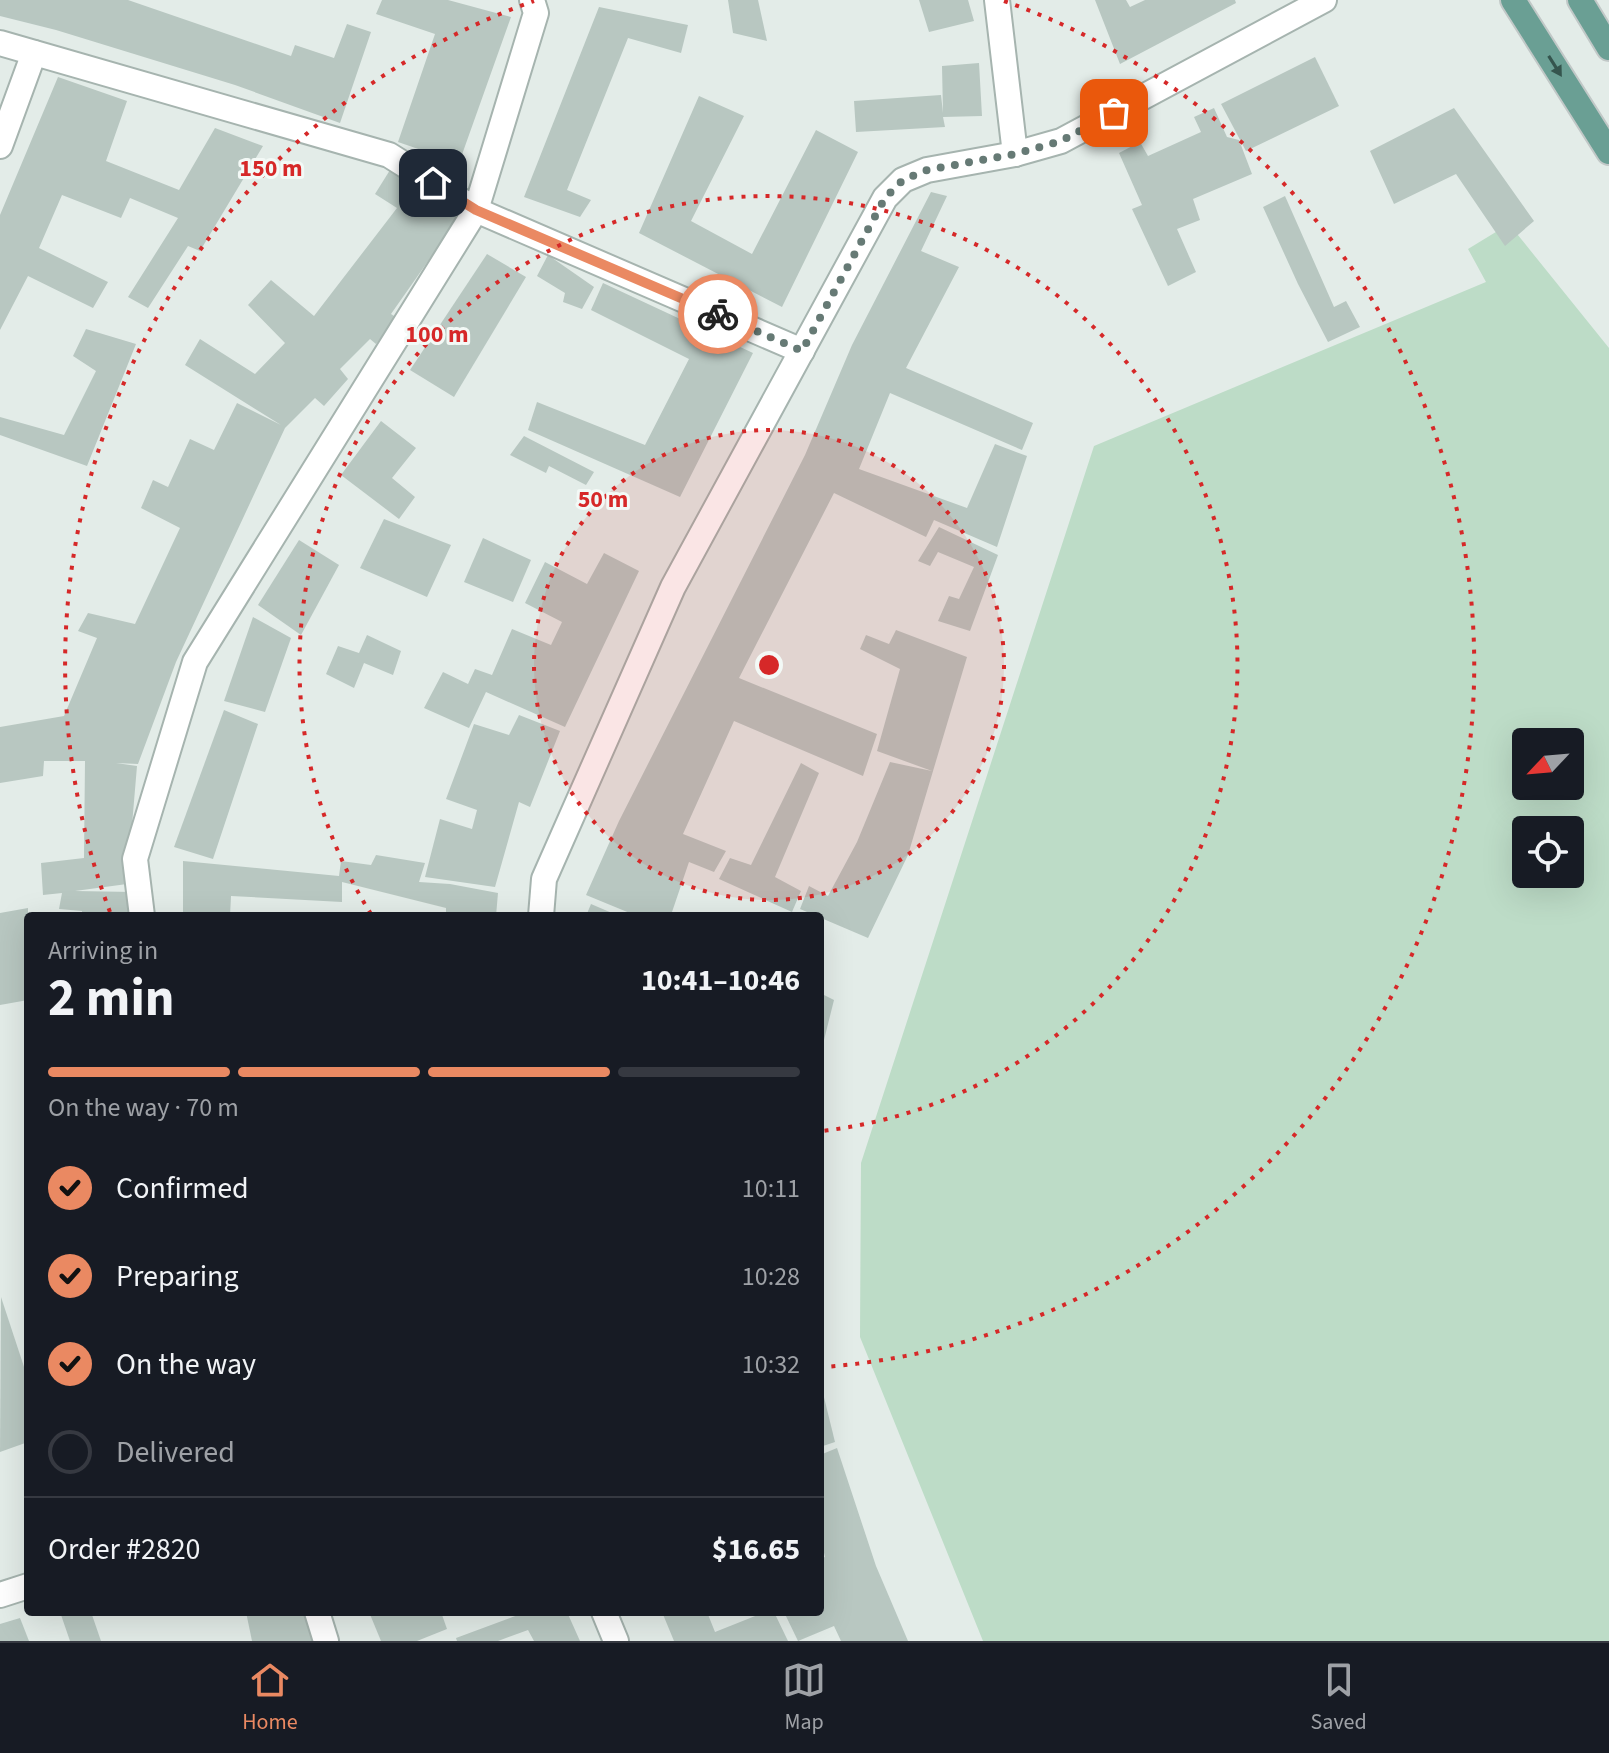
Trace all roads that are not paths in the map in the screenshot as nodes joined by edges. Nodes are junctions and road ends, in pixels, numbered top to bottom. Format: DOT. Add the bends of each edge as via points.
graph roads {
  1 [pos="532,0"];
  2 [pos="997,0"];
  3 [pos="1324,0"];
  4 [pos="1513,0"];
  5 [pos="1580,0"];
  6 [pos="0,43"];
  7 [pos="1609,48"];
  8 [pos="34,53"];
  9 [pos="0,146"];
  10 [pos="1609,152"];
  11 [pos="1015,154"];
  12 [pos="476,210"];
  13 [pos="802,351"];
  14 [pos="142,912"];
  15 [pos="541,912"];
  16 [pos="24,1587"];
  17 [pos="0,1595"];
  18 [pos="318,1616"];
  19 [pos="606,1616"];
  20 [pos="326,1641"];
  21 [pos="616,1641"];
  1 -- 12 [label="street" via="536,13"];
  2 -- 11 [label="street"];
  3 -- 11 [label="street" via="1061,141"];
  4 -- 10 [label="main road, one-way"];
  5 -- 7 [label="main road"];
  6 -- 8 [label="street"];
  8 -- 9 [label="street"];
  8 -- 12 [label="street" via="389,155"];
  11 -- 13 [label="street" via="927,170 903,180 885,198"];
  12 -- 13 [label="street"];
  12 -- 14 [label="street" via="195,662 135,859"];
  13 -- 15 [label="street" via="673,587 544,879"];
  16 -- 17 [label="street"];
  18 -- 20 [label="street"];
  19 -- 21 [label="street"];
}
